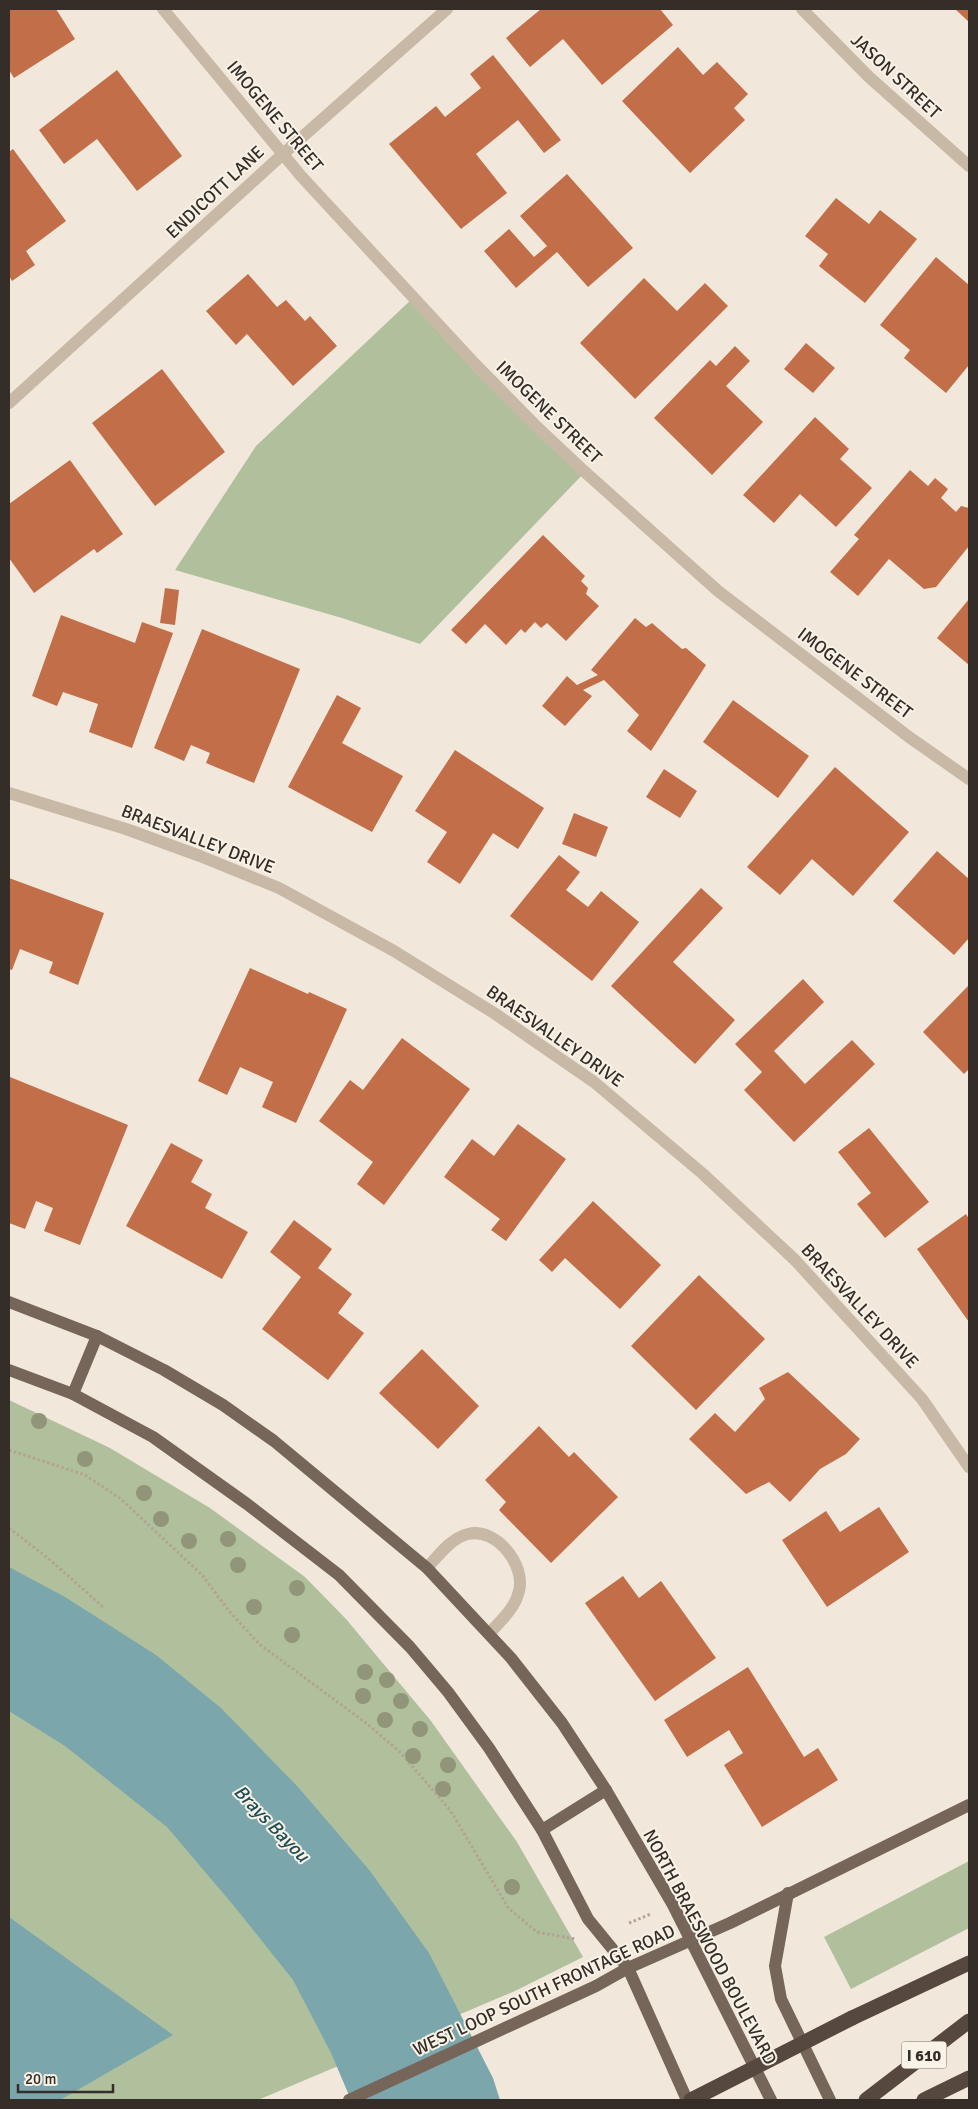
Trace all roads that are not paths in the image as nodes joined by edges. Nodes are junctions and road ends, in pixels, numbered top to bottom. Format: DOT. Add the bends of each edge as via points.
graph roads {
  1 [pos="163,9"];
  2 [pos="447,9"];
  3 [pos="802,9"];
  4 [pos="283,154"];
  5 [pos="969,166"];
  6 [pos="9,403"];
  7 [pos="969,779"];
  8 [pos="9,793"];
  9 [pos="9,1302"];
  10 [pos="97,1336"];
  11 [pos="9,1370"];
  12 [pos="73,1394"];
  13 [pos="969,1467"];
  14 [pos="427,1568"];
  15 [pos="489,1634"];
  16 [pos="606,1790"];
  17 [pos="969,1805"];
  18 [pos="542,1830"];
  19 [pos="788,1893"];
  20 [pos="691,1941"];
  21 [pos="969,1962"];
  22 [pos="628,1968"];
  23 [pos="969,2021"];
  24 [pos="969,2078"];
  25 [pos="349,2100"];
  26 [pos="687,2100"];
  27 [pos="691,2100"];
  28 [pos="771,2100"];
  29 [pos="830,2100"];
  30 [pos="866,2100"];
  31 [pos="924,2100"];
  1 -- 4 [label="street, IMOGENE STREET"];
  2 -- 4 [label="street, ENDICOTT LANE"];
  3 -- 5 [label="street, JASON STREET" via="869,76"];
  4 -- 6 [label="street, ENDICOTT LANE"];
  4 -- 7 [label="street, IMOGENE STREET" via="475,364 585,472 718,591"];
  8 -- 13 [label="street, BRAESVALLEY DRIVE" via="126,829 279,888 402,956 494,1013 594,1082 703,1174 795,1260 922,1399"];
  9 -- 10 [label="main road, NORTH BRAESWOOD BOULEVARD"];
  10 -- 12 [label="main road"];
  10 -- 14 [label="main road, NORTH BRAESWOOD BOULEVARD" via="223,1404 274,1441"];
  11 -- 12 [label="main road"];
  12 -- 18 [label="main road" via="153,1437 339,1575 448,1692"];
  14 -- 15 [label="main road, NORTH BRAESWOOD BOULEVARD"];
  14 -- 15 [label="street" via="453,1541 467,1534 479,1534 501,1544 512,1558 520,1588 509,1612"];
  15 -- 16 [label="main road, NORTH BRAESWOOD BOULEVARD" via="562,1723"];
  16 -- 18 [label="main road"];
  16 -- 20 [label="main road, NORTH BRAESWOOD BOULEVARD"];
  17 -- 19 [label="main road, WEST LOOP SOUTH FRONTAGE ROAD"];
  18 -- 22 [label="main road" via="588,1919"];
  19 -- 20 [label="main road, WEST LOOP SOUTH FRONTAGE ROAD"];
  19 -- 29 [label="main road" via="775,1966 781,1999"];
  20 -- 22 [label="main road, WEST LOOP SOUTH FRONTAGE ROAD"];
  20 -- 28 [label="main road, NORTH BRAESWOOD BOULEVARD"];
  21 -- 27 [label="highway, bridge"];
  22 -- 25 [label="main road, WEST LOOP SOUTH FRONTAGE ROAD" via="596,1986"];
  22 -- 26 [label="main road"];
  23 -- 30 [label="highway, I 610"];
  24 -- 31 [label="highway"];
}
